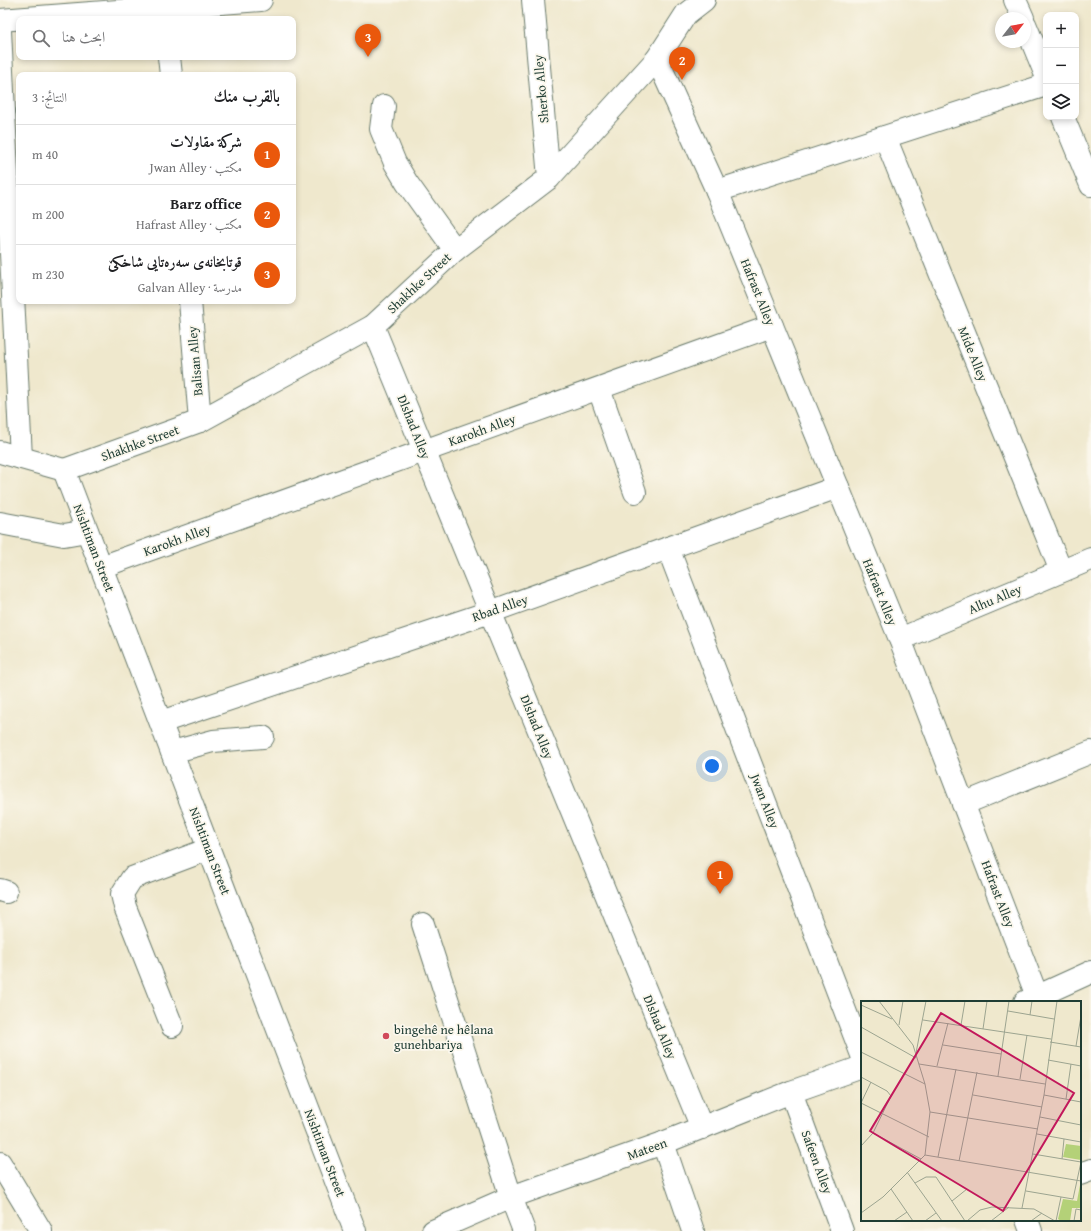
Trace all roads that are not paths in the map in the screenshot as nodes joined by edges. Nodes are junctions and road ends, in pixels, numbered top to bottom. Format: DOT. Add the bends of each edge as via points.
graph roads {
  1 [pos="261,0"];
  2 [pos="533,0"];
  3 [pos="704,0"];
  4 [pos="1015,0"];
  5 [pos="685,7"];
  6 [pos="165,9"];
  7 [pos="1020,12"];
  8 [pos="60,16"];
  9 [pos="16,19"];
  10 [pos="0,20"];
  11 [pos="0,30"];
  12 [pos="1031,39"];
  13 [pos="657,59"];
  14 [pos="169,60"];
  15 [pos="1043,68"];
  16 [pos="171,72"];
  17 [pos="1043,86"];
  18 [pos="384,106"];
  19 [pos="1064,120"];
  20 [pos="885,137"];
  21 [pos="549,178"];
  22 [pos="1091,184"];
  23 [pos="717,191"];
  24 [pos="455,250"];
  25 [pos="190,304"];
  26 [pos="373,326"];
  27 [pos="772,326"];
  28 [pos="599,389"];
  29 [pos="200,421"];
  30 [pos="424,451"];
  31 [pos="0,452"];
  32 [pos="21,458"];
  33 [pos="64,470"];
  34 [pos="838,487"];
  35 [pos="635,492"];
  36 [pos="0,523"];
  37 [pos="87,532"];
  38 [pos="668,548"];
  39 [pos="1091,559"];
  40 [pos="101,567"];
  41 [pos="1061,571"];
  42 [pos="490,612"];
  43 [pos="900,639"];
  44 [pos="161,722"];
  45 [pos="263,737"];
  46 [pos="172,752"];
  47 [pos="1091,752"];
  48 [pos="963,804"];
  49 [pos="209,848"];
  50 [pos="423,924"];
  51 [pos="1091,972"];
  52 [pos="1031,999"];
  53 [pos="172,1026"];
  54 [pos="861,1052"];
  55 [pos="861,1067"];
  56 [pos="791,1092"];
  57 [pos="702,1128"];
  58 [pos="663,1143"];
  59 [pos="0,1162"];
  60 [pos="1091,1170"];
  61 [pos="1081,1174"];
  62 [pos="511,1197"];
  63 [pos="1027,1221"];
  64 [pos="41,1231"];
  65 [pos="355,1231"];
  66 [pos="433,1231"];
  67 [pos="524,1231"];
  68 [pos="693,1231"];
  69 [pos="842,1231"];
  70 [pos="1031,1231"];
  1 -- 6 [label="street"];
  2 -- 21 [label="street, Sherko Alley"];
  3 -- 5 [label="street, Shakhke Street"];
  4 -- 7 [label="street"];
  5 -- 13 [label="street, Shakhke Street"];
  6 -- 8 [label="street"];
  9 -- 10 [label="street"];
  11 -- 32 [label="street"];
  12 -- 15 [label="street"];
  13 -- 21 [label="street, Shakhke Street"];
  13 -- 23 [label="street, Hafrast Alley"];
  14 -- 16 [label="street"];
  17 -- 20 [label="street"];
  18 -- 24 [label="street" via="381,129 395,163"];
  19 -- 22 [label="street"];
  20 -- 23 [label="street"];
  20 -- 41 [label="street, Mide Alley"];
  21 -- 24 [label="street, Shakhke Street"];
  23 -- 27 [label="street, Hafrast Alley"];
  24 -- 26 [label="street, Shakhke Street"];
  25 -- 29 [label="street, Balisan Alley"];
  26 -- 29 [label="street, Shakhke Street"];
  26 -- 30 [label="street, Dlshad Alley"];
  27 -- 28 [label="street, Karokh Alley"];
  27 -- 34 [label="street, Hafrast Alley"];
  28 -- 30 [label="street, Karokh Alley"];
  28 -- 35 [label="street"];
  29 -- 33 [label="street, Shakhke Street"];
  30 -- 40 [label="street, Karokh Alley"];
  30 -- 42 [label="street, Dlshad Alley"];
  31 -- 32 [label="street"];
  32 -- 33 [label="street"];
  33 -- 37 [label="street, Nishtiman Street"];
  34 -- 38 [label="street, Rbad Alley"];
  34 -- 43 [label="street, Hafrast Alley"];
  36 -- 37 [label="street" via="64,535"];
  37 -- 40 [label="street, Nishtiman Street"];
  38 -- 42 [label="street, Rbad Alley"];
  38 -- 54 [label="street, Jwan Alley"];
  39 -- 41 [label="street, Alhu Alley"];
  40 -- 44 [label="street, Nishtiman Street"];
  41 -- 43 [label="street, Alhu Alley"];
  42 -- 44 [label="street, Rbad Alley"];
  42 -- 57 [label="street, Dlshad Alley"];
  43 -- 48 [label="street, Hafrast Alley"];
  44 -- 46 [label="street, Nishtiman Street"];
  45 -- 46 [label="street" via="213,741"];
  46 -- 49 [label="street, Nishtiman Street"];
  47 -- 48 [label="street"];
  48 -- 52 [label="street, Hafrast Alley"];
  49 -- 53 [label="street" via="132,878 122,894"];
  49 -- 65 [label="street, Nishtiman Street"];
  50 -- 62 [label="street"];
  51 -- 52 [label="street"];
  55 -- 56 [label="street, Mateen"];
  56 -- 57 [label="street, Mateen"];
  56 -- 69 [label="street, Safeen Alley"];
  57 -- 58 [label="street, Mateen"];
  58 -- 62 [label="street, Mateen"];
  58 -- 68 [label="street"];
  59 -- 64 [label="street"];
  60 -- 61 [label="street"];
  62 -- 66 [label="street, Mateen"];
  62 -- 67 [label="street"];
  63 -- 70 [label="street"];
}
